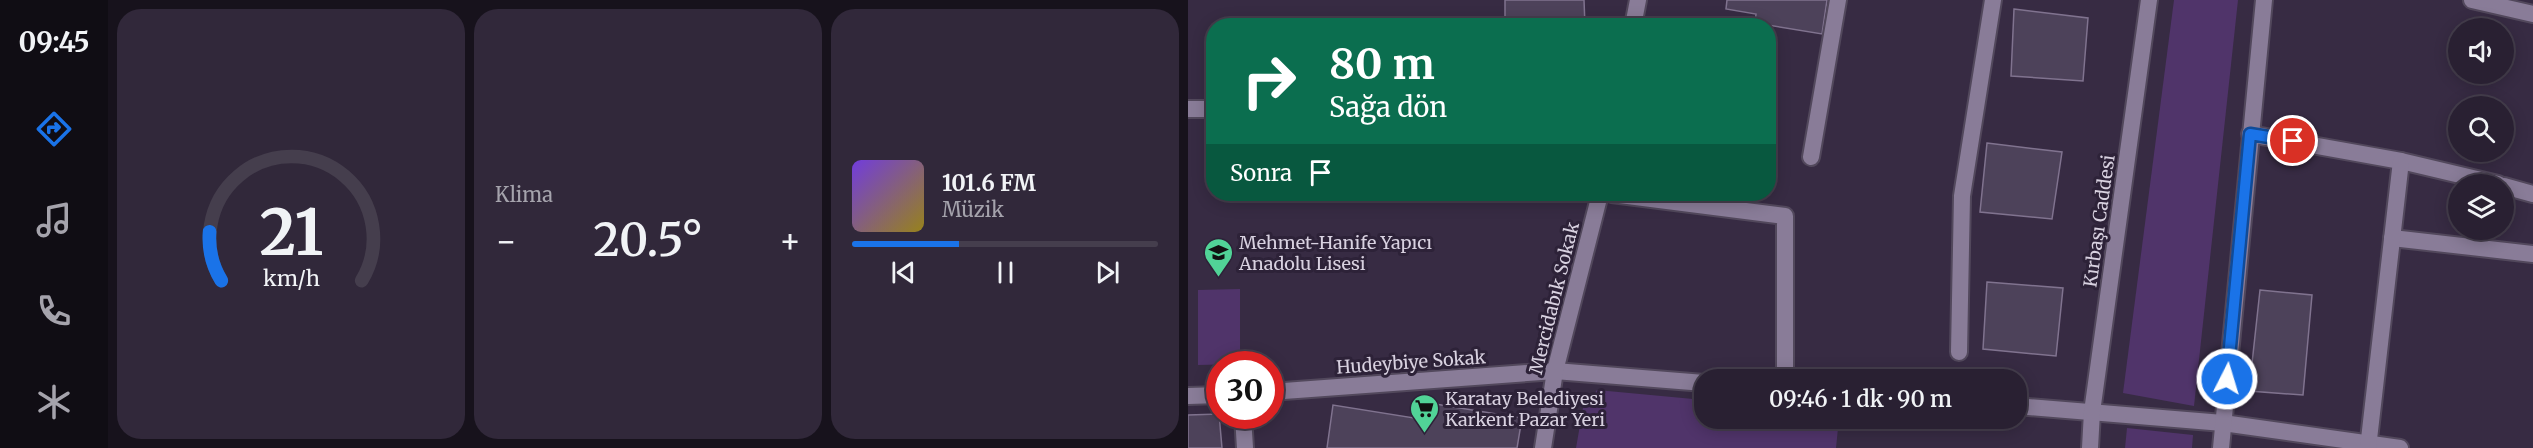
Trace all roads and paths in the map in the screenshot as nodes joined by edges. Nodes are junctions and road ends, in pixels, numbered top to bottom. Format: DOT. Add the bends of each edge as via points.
graph roads {
  1 [pos="1638,0"];
  2 [pos="1838,0"];
  3 [pos="1994,0"];
  4 [pos="2149,0"];
  5 [pos="2264,0"];
  6 [pos="2472,0"];
  7 [pos="2533,14"];
  8 [pos="1635,18"];
  9 [pos="1188,109"];
  10 [pos="1206,109"];
  11 [pos="2250,134"];
  12 [pos="1811,157"];
  13 [pos="2401,161"];
  14 [pos="2456,174"];
  15 [pos="2514,189"];
  16 [pos="2533,194"];
  17 [pos="1598,201"];
  18 [pos="1667,201"];
  19 [pos="2392,238"];
  20 [pos="2533,254"];
  21 [pos="1959,352"];
  22 [pos="1785,369"];
  23 [pos="1555,371"];
  24 [pos="1694,382"];
  25 [pos="1284,391"];
  26 [pos="1206,395"];
  27 [pos="1188,396"];
  28 [pos="2027,407"];
  29 [pos="2092,412"];
  30 [pos="2223,423"];
  31 [pos="1244,429"];
  32 [pos="2369,445"];
  33 [pos="1245,448"];
  34 [pos="1543,448"];
  35 [pos="2090,448"];
  36 [pos="2221,448"];
  37 [pos="2400,448"];
  1 -- 8 [label="street"];
  2 -- 12 [label="street"];
  3 -- 21 [label="street" via="1962,196"];
  4 -- 29 [label="street, Kırbaşı Caddesi"];
  5 -- 11 [label="street"];
  6 -- 7 [label="street"];
  9 -- 10 [label="street"];
  11 -- 13 [label="street"];
  11 -- 30 [label="street"];
  13 -- 14 [label="street"];
  13 -- 19 [label="street"];
  15 -- 16 [label="street"];
  17 -- 23 [label="street, Mercidabık Sokak"];
  18 -- 22 [label="street" via="1785,216"];
  19 -- 20 [label="street"];
  19 -- 32 [label="street"];
  23 -- 24 [label="street, Hudeybiye Sokak"];
  23 -- 25 [label="street, Hudeybiye Sokak"];
  23 -- 34 [label="street, Mercidabık Sokak"];
  26 -- 27 [label="street"];
  28 -- 29 [label="street"];
  29 -- 30 [label="street"];
  29 -- 35 [label="street, Kırbaşı Caddesi"];
  30 -- 32 [label="street"];
  30 -- 36 [label="street"];
  31 -- 33 [label="street"];
  32 -- 37 [label="street"];
}
